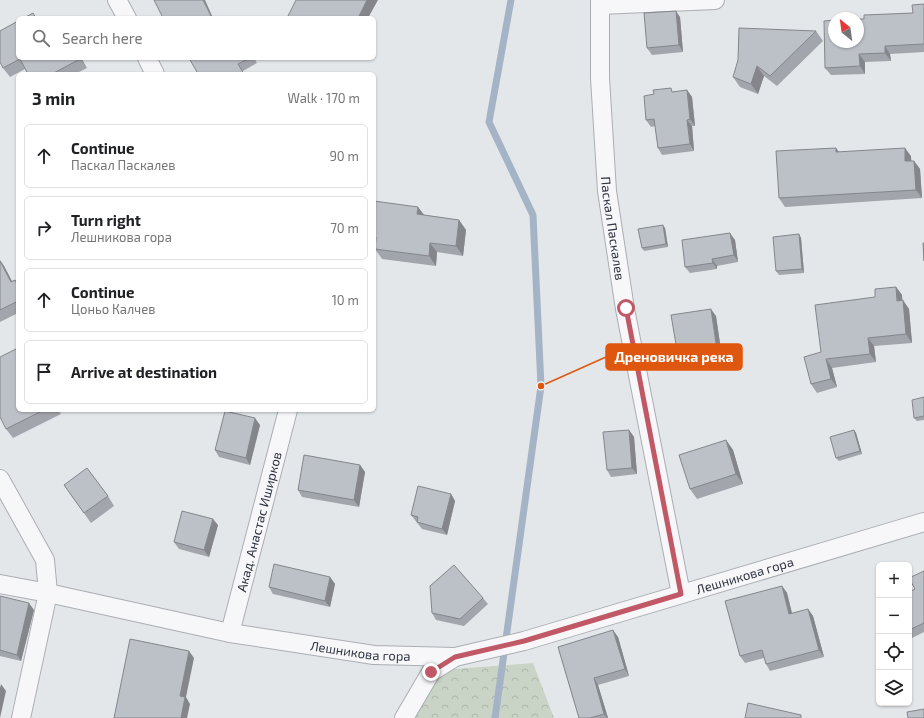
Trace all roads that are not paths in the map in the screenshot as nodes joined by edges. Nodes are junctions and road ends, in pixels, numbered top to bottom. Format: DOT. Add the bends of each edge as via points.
graph roads {
  1 [pos="117,0"];
  2 [pos="715,0"];
  3 [pos="600,3"];
  4 [pos="126,16"];
  5 [pos="148,60"];
  6 [pos="154,72"];
  7 [pos="287,412"];
  8 [pos="0,479"];
  9 [pos="924,522"];
  10 [pos="0,584"];
  11 [pos="48,593"];
  12 [pos="681,594"];
  13 [pos="230,633"];
  14 [pos="455,657"];
  15 [pos="21,718"];
  16 [pos="404,718"];
  1 -- 4 [label="street"];
  2 -- 3 [label="street"];
  3 -- 12 [label="street, Паскал Паскалев" via="600,78 607,191 626,308"];
  5 -- 6 [label="street"];
  7 -- 13 [label="street, Акад. Анастас Иширков"];
  8 -- 11 [label="street" via="45,560"];
  9 -- 12 [label="street, Лешникова гора"];
  10 -- 11 [label="street, Лешникова гора"];
  11 -- 13 [label="street, Лешникова гора"];
  11 -- 15 [label="street"];
  12 -- 14 [label="street, Лешникова гора" via="524,641"];
  13 -- 14 [label="street, Лешникова гора" via="374,655"];
  14 -- 16 [label="street" via="431,672"];
}
